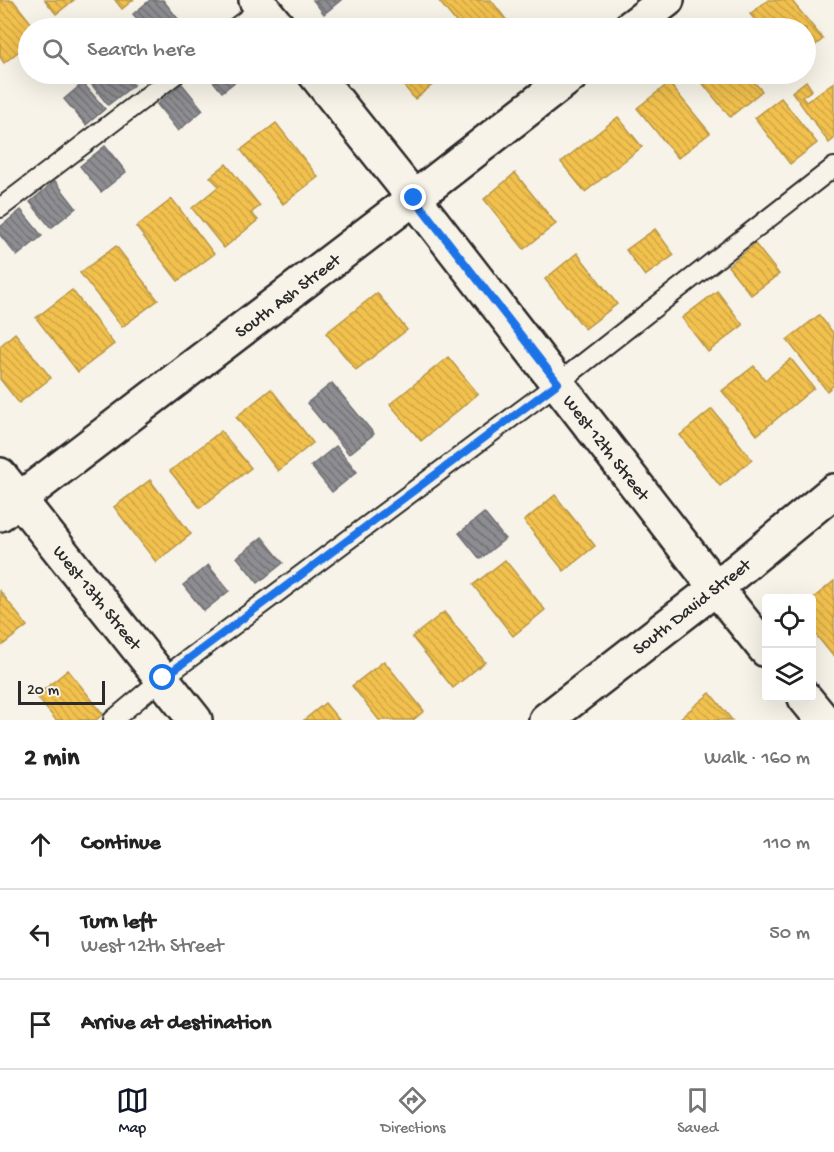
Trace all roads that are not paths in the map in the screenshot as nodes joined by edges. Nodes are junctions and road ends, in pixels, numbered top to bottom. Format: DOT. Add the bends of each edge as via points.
graph roads {
  1 [pos="667,0"];
  2 [pos="267,9"];
  3 [pos="251,18"];
  4 [pos="643,18"];
  5 [pos="163,84"];
  6 [pos="323,84"];
  7 [pos="560,84"];
  8 [pos="834,167"];
  9 [pos="414,198"];
  10 [pos="0,208"];
  11 [pos="558,383"];
  12 [pos="834,491"];
  13 [pos="6,496"];
  14 [pos="716,588"];
  15 [pos="764,648"];
  16 [pos="163,678"];
  17 [pos="808,702"];
  18 [pos="113,720"];
  19 [pos="195,720"];
  20 [pos="546,720"];
  21 [pos="823,720"];
  1 -- 4 [label="street"];
  2 -- 3 [label="lane"];
  5 -- 10 [label="lane"];
  6 -- 9 [label="street, West 12th Street"];
  7 -- 9 [label="street, South Ash Street"];
  8 -- 11 [label="lane"];
  9 -- 11 [label="street, West 12th Street"];
  9 -- 13 [label="street, South Ash Street"];
  11 -- 14 [label="street, West 12th Street"];
  11 -- 16 [label="lane"];
  12 -- 14 [label="street, South David Street"];
  13 -- 16 [label="street, West 13th Street"];
  14 -- 15 [label="street, West 12th Street"];
  14 -- 20 [label="street, South David Street"];
  16 -- 18 [label="lane"];
  16 -- 19 [label="street, West 13th Street"];
  17 -- 21 [label="street"];
}
